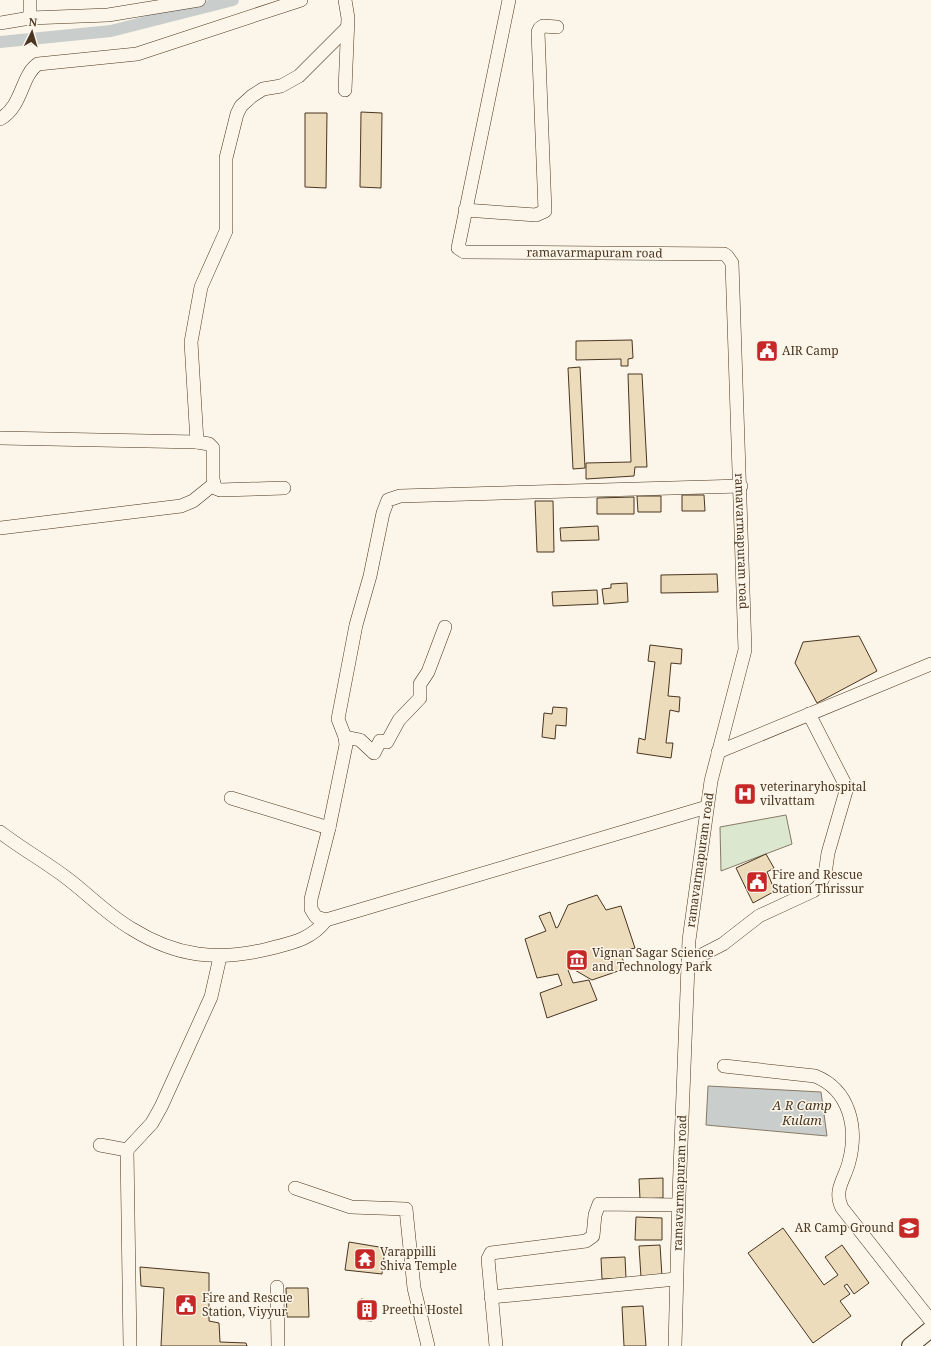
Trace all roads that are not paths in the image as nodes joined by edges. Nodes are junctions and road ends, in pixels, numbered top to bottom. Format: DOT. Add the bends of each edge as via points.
graph roads {
  1 [pos="30,0"];
  2 [pos="199,0"];
  3 [pos="301,0"];
  4 [pos="346,0"];
  5 [pos="509,0"];
  6 [pos="30,18"];
  7 [pos="0,22"];
  8 [pos="557,27"];
  9 [pos="347,28"];
  10 [pos="344,90"];
  11 [pos="0,119"];
  12 [pos="465,210"];
  13 [pos="0,438"];
  14 [pos="197,442"];
  15 [pos="214,484"];
  16 [pos="741,486"];
  17 [pos="284,488"];
  18 [pos="0,528"];
  19 [pos="445,627"];
  20 [pos="931,664"];
  21 [pos="809,714"];
  22 [pos="346,737"];
  23 [pos="718,752"];
  24 [pos="231,798"];
  25 [pos="707,807"];
  26 [pos="330,828"];
  27 [pos="0,832"];
  28 [pos="326,920"];
  29 [pos="220,957"];
  30 [pos="688,962"];
  31 [pos="724,1066"];
  32 [pos="100,1145"];
  33 [pos="127,1150"];
  34 [pos="295,1188"];
  35 [pos="678,1205"];
  36 [pos="676,1279"];
  37 [pos="277,1287"];
  38 [pos="491,1297"];
  39 [pos="931,1321"];
  40 [pos="931,1329"];
  41 [pos="130,1346"];
  42 [pos="278,1346"];
  43 [pos="428,1346"];
  44 [pos="496,1346"];
  45 [pos="675,1346"];
  46 [pos="910,1346"];
  1 -- 6 [label="street"];
  2 -- 6 [label="street" via="108,15"];
  3 -- 11 [label="street" via="137,54 38,64 32,70 14,106"];
  4 -- 9 [label="street"];
  5 -- 12 [label="street, ramavarmapuram road"];
  6 -- 7 [label="street"];
  8 -- 12 [label="street" via="543,26 538,32 545,211 536,215"];
  9 -- 10 [label="street"];
  9 -- 14 [label="street" via="299,76 281,86 263,89 241,106 237,114 226,158 226,232 200,286 191,342"];
  12 -- 16 [label="street, ramavarmapuram road" via="458,243 458,248 464,252 727,256 732,263"];
  13 -- 14 [label="street"];
  14 -- 15 [label="street" via="209,444 213,448"];
  15 -- 17 [label="street" via="215,488 220,490"];
  15 -- 18 [label="street" via="193,501 181,506"];
  16 -- 22 [label="street" via="400,496 388,500 356,625 338,719"];
  16 -- 23 [label="street, ramavarmapuram road" via="745,650"];
  19 -- 22 [label="street" via="428,672 420,684 420,698 399,720 387,742 380,741 374,753 360,740"];
  20 -- 21 [label="street"];
  21 -- 23 [label="street"];
  21 -- 30 [label="street" via="846,786 823,881 813,891 759,916 723,944"];
  22 -- 26 [label="street"];
  23 -- 25 [label="street, ramavarmapuram road"];
  24 -- 26 [label="street"];
  25 -- 28 [label="street"];
  25 -- 30 [label="street, ramavarmapuram road"];
  26 -- 28 [label="street" via="311,899 311,909 316,917"];
  27 -- 29 [label="street" via="68,879 132,930 168,947"];
  28 -- 29 [label="street" via="312,935 287,945 244,955"];
  29 -- 33 [label="street" via="211,997 161,1107 152,1123"];
  30 -- 35 [label="street, ramavarmapuram road"];
  31 -- 39 [label="street" via="815,1076 832,1086 845,1103 851,1117 853,1132 849,1163 839,1187 839,1201"];
  32 -- 33 [label="street"];
  33 -- 41 [label="street"];
  34 -- 43 [label="street" via="351,1207 406,1209 414,1288"];
  35 -- 36 [label="street, ramavarmapuram road"];
  35 -- 38 [label="street" via="600,1204 595,1215 593,1236 586,1241 491,1253 488,1259"];
  36 -- 38 [label="street"];
  36 -- 45 [label="street, ramavarmapuram road"];
  37 -- 42 [label="street"];
  38 -- 44 [label="street"];
  40 -- 46 [label="main road"];
}
